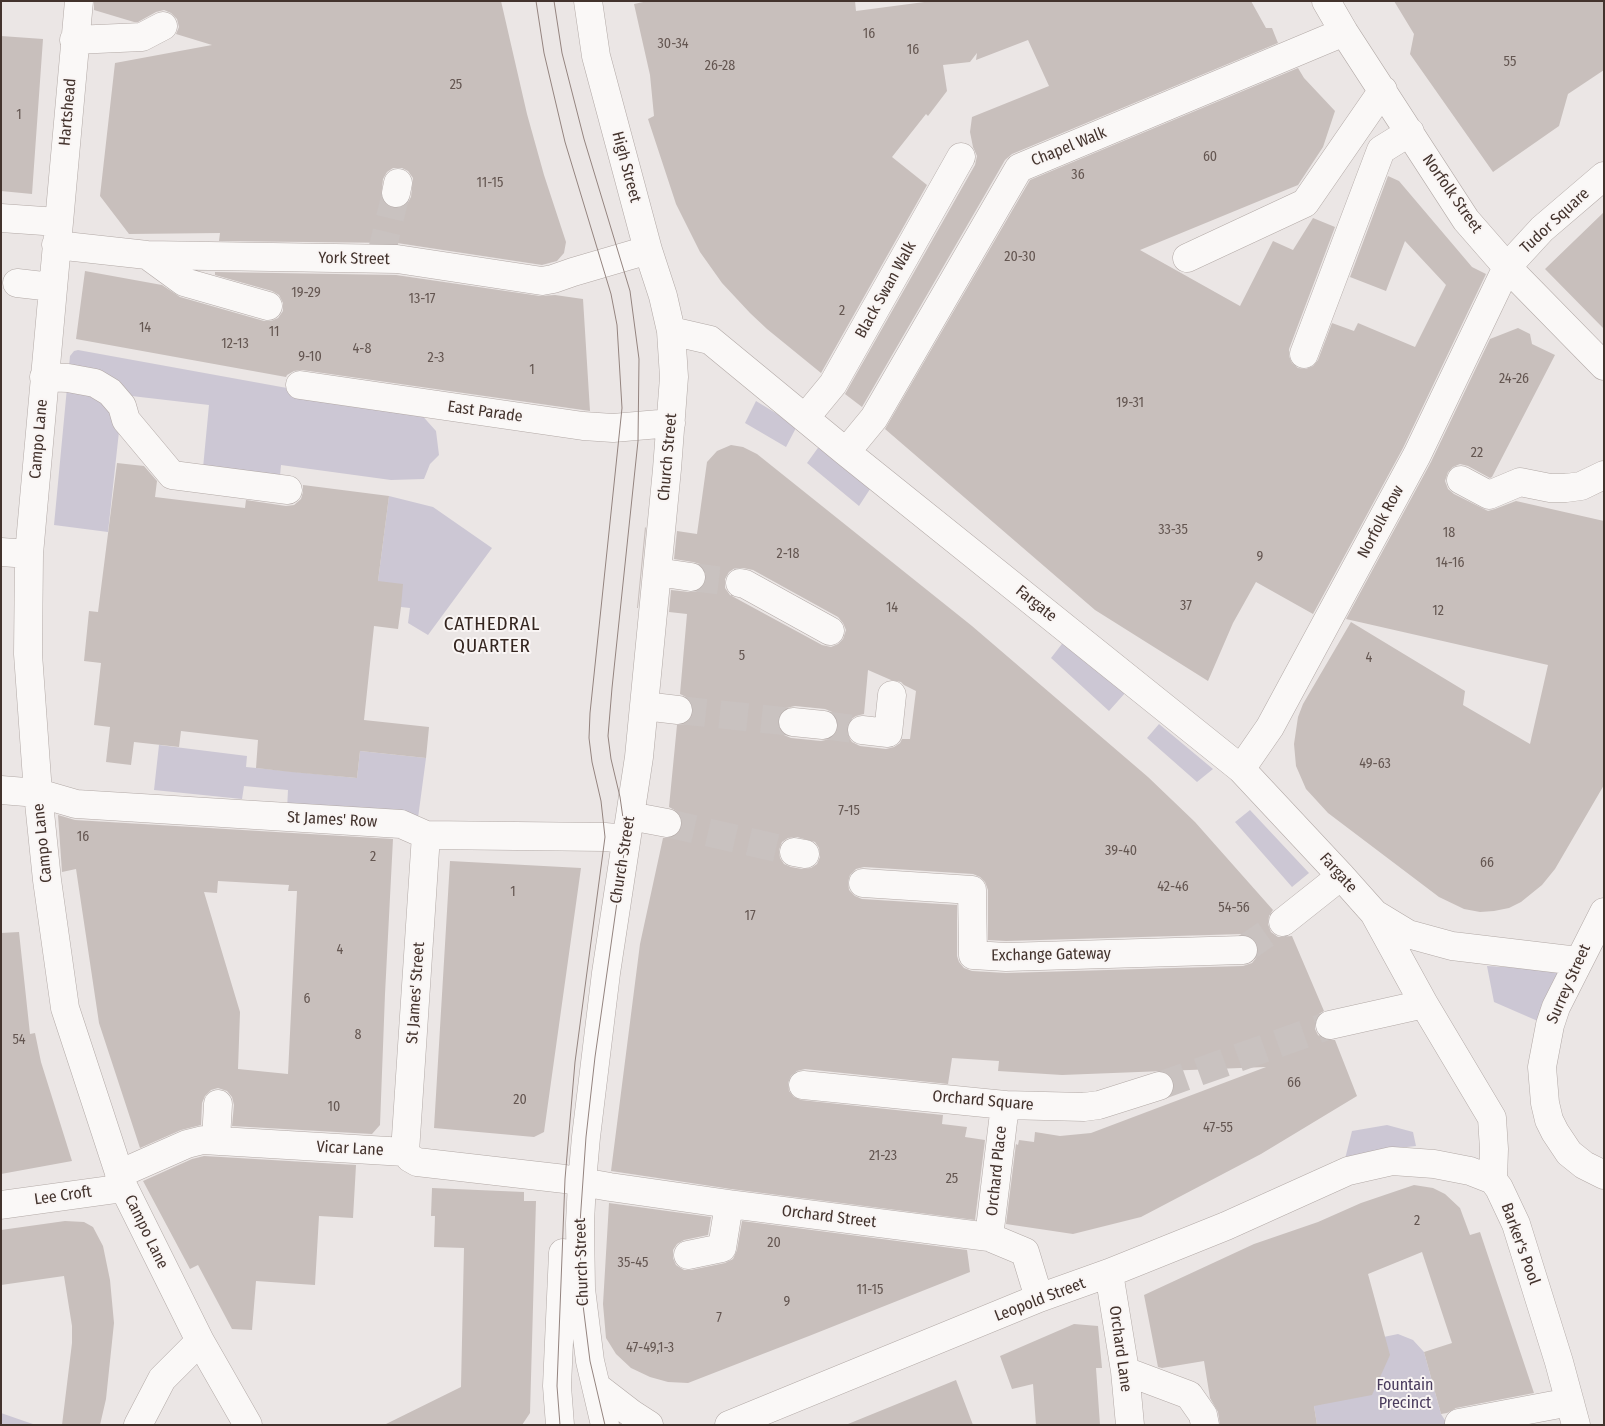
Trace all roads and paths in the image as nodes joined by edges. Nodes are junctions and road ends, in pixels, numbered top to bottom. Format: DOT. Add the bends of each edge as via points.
graph roads {
  1 [pos="79,1"];
  2 [pos="588,1"];
  3 [pos="1326,1"];
  4 [pos="164,26"];
  5 [pos="1344,32"];
  6 [pos="74,40"];
  7 [pos="1383,90"];
  8 [pos="1410,132"];
  9 [pos="961,156"];
  10 [pos="1604,176"];
  11 [pos="1,218"];
  12 [pos="57,234"];
  13 [pos="648,250"];
  14 [pos="147,256"];
  15 [pos="1187,258"];
  16 [pos="1507,267"];
  17 [pos="18,282"];
  18 [pos="52,287"];
  19 [pos="268,306"];
  20 [pos="671,331"];
  21 [pos="1304,354"];
  22 [pos="1604,366"];
  23 [pos="44,377"];
  24 [pos="300,385"];
  25 [pos="805,418"];
  26 [pos="671,423"];
  27 [pos="846,452"];
  28 [pos="1604,475"];
  29 [pos="1461,480"];
  30 [pos="288,490"];
  31 [pos="1,552"];
  32 [pos="29,554"];
  33 [pos="657,572"];
  34 [pos="691,576"];
  35 [pos="740,583"];
  36 [pos="830,631"];
  37 [pos="892,695"];
  38 [pos="644,706"];
  39 [pos="678,710"];
  40 [pos="793,722"];
  41 [pos="823,726"];
  42 [pos="862,730"];
  43 [pos="1241,769"];
  44 [pos="1,790"];
  45 [pos="38,793"];
  46 [pos="667,823"];
  47 [pos="628,827"];
  48 [pos="426,835"];
  49 [pos="1341,876"];
  50 [pos="863,883"];
  51 [pos="1604,912"];
  52 [pos="1374,913"];
  53 [pos="1283,922"];
  54 [pos="1243,950"];
  55 [pos="1578,961"];
  56 [pos="1424,1004"];
  57 [pos="1330,1025"];
  58 [pos="803,1085"];
  59 [pos="1159,1086"];
  60 [pos="218,1104"];
  61 [pos="1005,1105"];
  62 [pos="216,1140"];
  63 [pos="405,1152"];
  64 [pos="1594,1170"];
  65 [pos="1493,1180"];
  66 [pos="122,1181"];
  67 [pos="574,1181"];
  68 [pos="729,1204"];
  69 [pos="1,1205"];
  70 [pos="989,1237"];
  71 [pos="688,1255"];
  72 [pos="1110,1273"];
  73 [pos="1040,1298"];
  74 [pos="200,1341"];
  75 [pos="1125,1371"];
  76 [pos="597,1387"];
  77 [pos="1573,1413"];
  78 [pos="1459,1423"];
  79 [pos="138,1425"];
  80 [pos="248,1425"];
  81 [pos="560,1425"];
  82 [pos="605,1425"];
  83 [pos="649,1425"];
  84 [pos="729,1425"];
  85 [pos="1130,1425"];
  86 [pos="1205,1425"];
  1 -- 6 [label="street, Hartshead"];
  2 -- 13 [label="street, High Street" via="596,56"];
  3 -- 5 [label="street, Norfolk Street"];
  4 -- 6 [label="street" via="142,36"];
  5 -- 7 [label="street, Norfolk Street"];
  5 -- 27 [label="street, Chapel Walk" via="1019,168 874,418"];
  6 -- 12 [label="street, Hartshead"];
  7 -- 8 [label="street, Norfolk Street"];
  7 -- 15 [label="street" via="1305,203"];
  8 -- 16 [label="street, Norfolk Street" via="1466,220"];
  8 -- 21 [label="street" via="1381,150"];
  9 -- 25 [label="street, Black Swan Walk" via="833,384"];
  10 -- 16 [label="street, Tudor Square" via="1542,229"];
  11 -- 12 [label="street, York Street"];
  12 -- 14 [label="street, York Street"];
  12 -- 18 [label="street, Campo Lane"];
  13 -- 14 [label="street, York Street" via="542,281 397,259"];
  13 -- 20 [label="street, High Street"];
  14 -- 19 [label="street" via="184,282"];
  16 -- 22 [label="street, Norfolk Street"];
  16 -- 43 [label="street, Norfolk Row" via="1417,455 1270,727"];
  17 -- 18 [label="street"];
  18 -- 23 [label="street, Campo Lane"];
  20 -- 25 [label="street, Fargate" via="710,340"];
  20 -- 26 [label="street, Church Street" via="674,377"];
  23 -- 30 [label="street" via="95,383 110,392 122,406 126,420 172,475"];
  23 -- 32 [label="street, Campo Lane"];
  24 -- 26 [label="street, East Parade" via="583,426 613,428"];
  25 -- 27 [label="street, Fargate"];
  26 -- 33 [label="street, Church Street"];
  27 -- 43 [label="street, Fargate"];
  28 -- 29 [label="street" via="1581,486 1566,488 1520,482 1489,495"];
  31 -- 32 [label="street"];
  32 -- 45 [label="street, Campo Lane" via="28,654"];
  33 -- 34 [label="street"];
  33 -- 38 [label="street, Church Street"];
  35 -- 36 [label="street"];
  37 -- 42 [label="street" via="888,733"];
  38 -- 39 [label="street"];
  38 -- 47 [label="street, Church Street"];
  40 -- 41 [label="street"];
  43 -- 49 [label="street, Fargate"];
  44 -- 45 [label="street, St James' Row"];
  45 -- 48 [label="street, St James' Row" via="76,804 401,824"];
  45 -- 66 [label="street, Campo Lane" via="65,1008"];
  46 -- 47 [label="street, St James' Row"];
  47 -- 48 [label="street, St James' Row" via="605,837"];
  47 -- 67 [label="street, Church Street" via="586,1137"];
  48 -- 63 [label="street, St James' Street"];
  49 -- 52 [label="street, Fargate"];
  49 -- 53 [label="street"];
  50 -- 54 [label="street, Exchange Gateway" via="972,890 973,956"];
  51 -- 55 [label="street, Surrey Street"];
  52 -- 55 [label="street, Fargate" via="1408,934 1452,946"];
  52 -- 56 [label="street, Fargate"];
  55 -- 64 [label="street, Surrey Street" via="1550,1025 1542,1067 1544,1095 1549,1120 1569,1153"];
  56 -- 57 [label="street"];
  56 -- 65 [label="street, Fargate" via="1492,1118"];
  58 -- 61 [label="street, Orchard Square"];
  59 -- 61 [label="street, Orchard Square" via="1084,1107"];
  60 -- 62 [label="street"];
  61 -- 70 [label="street, Orchard Place"];
  62 -- 63 [label="street, Vicar Lane"];
  62 -- 66 [label="street, Vicar Lane" via="187,1144"];
  63 -- 67 [label="street, Vicar Lane" via="418,1162"];
  65 -- 72 [label="street, Leopold Street" via="1452,1166 1400,1161 1348,1171"];
  65 -- 77 [label="street, Barker's Pool" via="1516,1224"];
  66 -- 69 [label="street, Lee Croft"];
  66 -- 74 [label="street, Campo Lane"];
  67 -- 68 [label="street, Orchard Street"];
  67 -- 76 [label="street, Church Street" via="580,1223 581,1289 590,1361"];
  67 -- 81 [label="street, Church Street" via="557,1386"];
  68 -- 70 [label="street, Orchard Street"];
  68 -- 71 [label="street" via="722,1248"];
  70 -- 73 [label="street, Orchard Street" via="1025,1252"];
  72 -- 73 [label="street, Leopold Street"];
  72 -- 75 [label="street, Orchard Lane"];
  73 -- 84 [label="street, Leopold Street"];
  74 -- 79 [label="street" via="162,1379"];
  74 -- 80 [label="street, Campo Lane"];
  75 -- 85 [label="street, Orchard Lane"];
  75 -- 86 [label="street" via="1189,1395 1203,1415"];
  76 -- 82 [label="street, Church Street"];
  76 -- 83 [label="street"];
  77 -- 78 [label="street"];
}
